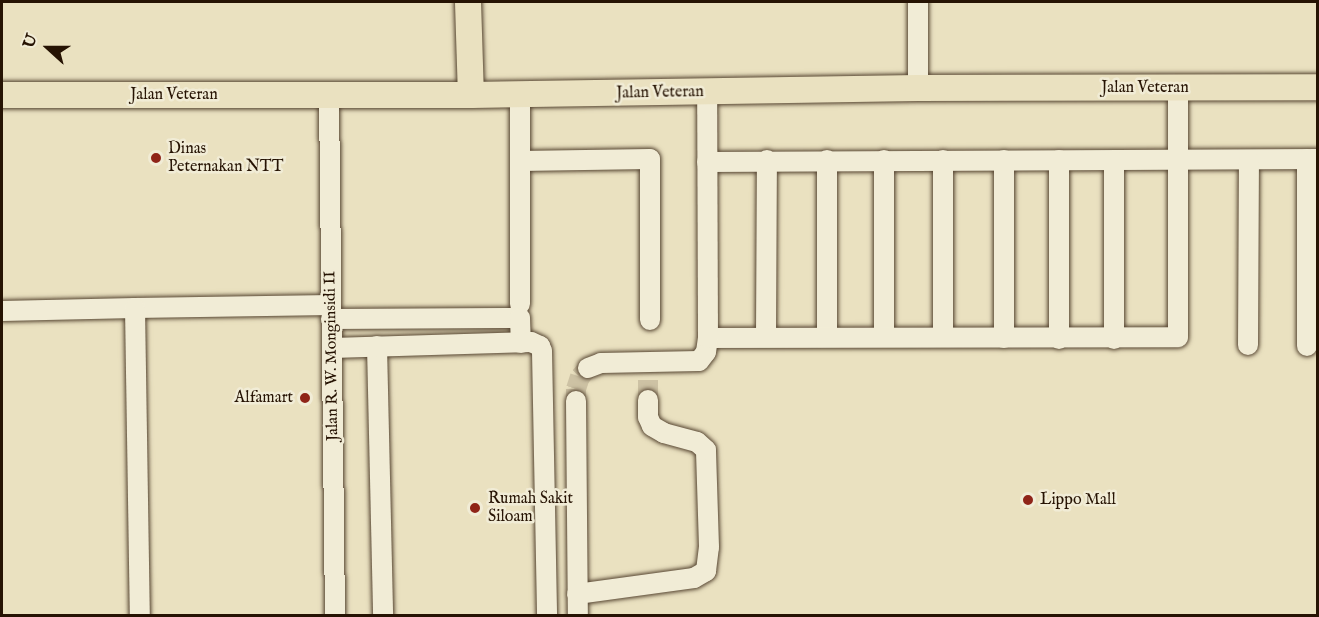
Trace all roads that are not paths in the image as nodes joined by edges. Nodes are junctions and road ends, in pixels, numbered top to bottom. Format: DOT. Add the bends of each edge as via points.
graph roads {
  1 [pos="468,2"];
  2 [pos="918,2"];
  3 [pos="1178,87"];
  4 [pos="1317,87"];
  5 [pos="918,88"];
  6 [pos="708,92"];
  7 [pos="2,94"];
  8 [pos="520,94"];
  9 [pos="471,95"];
  10 [pos="329,96"];
  11 [pos="1312,159"];
  12 [pos="767,160"];
  13 [pos="827,160"];
  14 [pos="884,160"];
  15 [pos="943,160"];
  16 [pos="1004,160"];
  17 [pos="1059,160"];
  18 [pos="1114,160"];
  19 [pos="1178,160"];
  20 [pos="1249,160"];
  21 [pos="520,161"];
  22 [pos="707,162"];
  23 [pos="520,304"];
  24 [pos="135,308"];
  25 [pos="2,311"];
  26 [pos="331,312"];
  27 [pos="650,320"];
  28 [pos="884,336"];
  29 [pos="943,336"];
  30 [pos="766,337"];
  31 [pos="827,337"];
  32 [pos="708,338"];
  33 [pos="1004,338"];
  34 [pos="1059,339"];
  35 [pos="1114,339"];
  36 [pos="521,343"];
  37 [pos="1248,345"];
  38 [pos="376,346"];
  39 [pos="1307,346"];
  40 [pos="332,348"];
  41 [pos="588,368"];
  42 [pos="648,400"];
  43 [pos="576,401"];
  44 [pos="577,594"];
  45 [pos="140,615"];
  46 [pos="335,615"];
  47 [pos="383,615"];
  48 [pos="547,615"];
  49 [pos="578,615"];
  1 -- 9 [label="main road"];
  2 -- 5 [label="street"];
  3 -- 4 [label="main road, Jalan Veteran"];
  3 -- 5 [label="main road, Jalan Veteran"];
  3 -- 19 [label="street"];
  5 -- 6 [label="main road, Jalan Veteran"];
  6 -- 8 [label="main road, Jalan Veteran"];
  6 -- 22 [label="street"];
  7 -- 10 [label="main road, Jalan Veteran"];
  8 -- 9 [label="main road, Jalan Veteran"];
  8 -- 21 [label="street"];
  9 -- 10 [label="main road, Jalan Veteran"];
  10 -- 26 [label="street, Jalan R. W. Monginsidi II"];
  11 -- 20 [label="street"];
  11 -- 39 [label="street"];
  12 -- 13 [label="street"];
  12 -- 22 [label="street"];
  12 -- 30 [label="street"];
  13 -- 14 [label="street"];
  13 -- 31 [label="street"];
  14 -- 15 [label="street"];
  14 -- 28 [label="street"];
  15 -- 16 [label="street"];
  15 -- 29 [label="street"];
  16 -- 17 [label="street"];
  16 -- 33 [label="street"];
  17 -- 18 [label="street"];
  17 -- 34 [label="street"];
  18 -- 19 [label="street"];
  18 -- 35 [label="street"];
  19 -- 20 [label="street"];
  19 -- 35 [label="street" via="1178,337"];
  20 -- 37 [label="street"];
  21 -- 23 [label="street"];
  21 -- 27 [label="street" via="650,159"];
  22 -- 32 [label="street"];
  24 -- 25 [label="street"];
  24 -- 26 [label="street"];
  24 -- 45 [label="street"];
  26 -- 36 [label="street" via="520,318"];
  26 -- 40 [label="street, Jalan R. W. Monginsidi II"];
  28 -- 29 [label="street"];
  28 -- 31 [label="street"];
  29 -- 33 [label="street"];
  30 -- 31 [label="street"];
  30 -- 32 [label="street"];
  32 -- 41 [label="street" via="706,352 699,361 601,363"];
  33 -- 34 [label="street"];
  34 -- 35 [label="street"];
  36 -- 38 [label="street"];
  36 -- 48 [label="street" via="540,346 542,351"];
  38 -- 40 [label="street"];
  38 -- 47 [label="street"];
  40 -- 46 [label="street, Jalan R. W. Monginsidi II"];
  42 -- 44 [label="street" via="652,426 697,442 706,450 709,547 705,571 694,578"];
  43 -- 44 [label="street"];
  44 -- 49 [label="street"];
}
